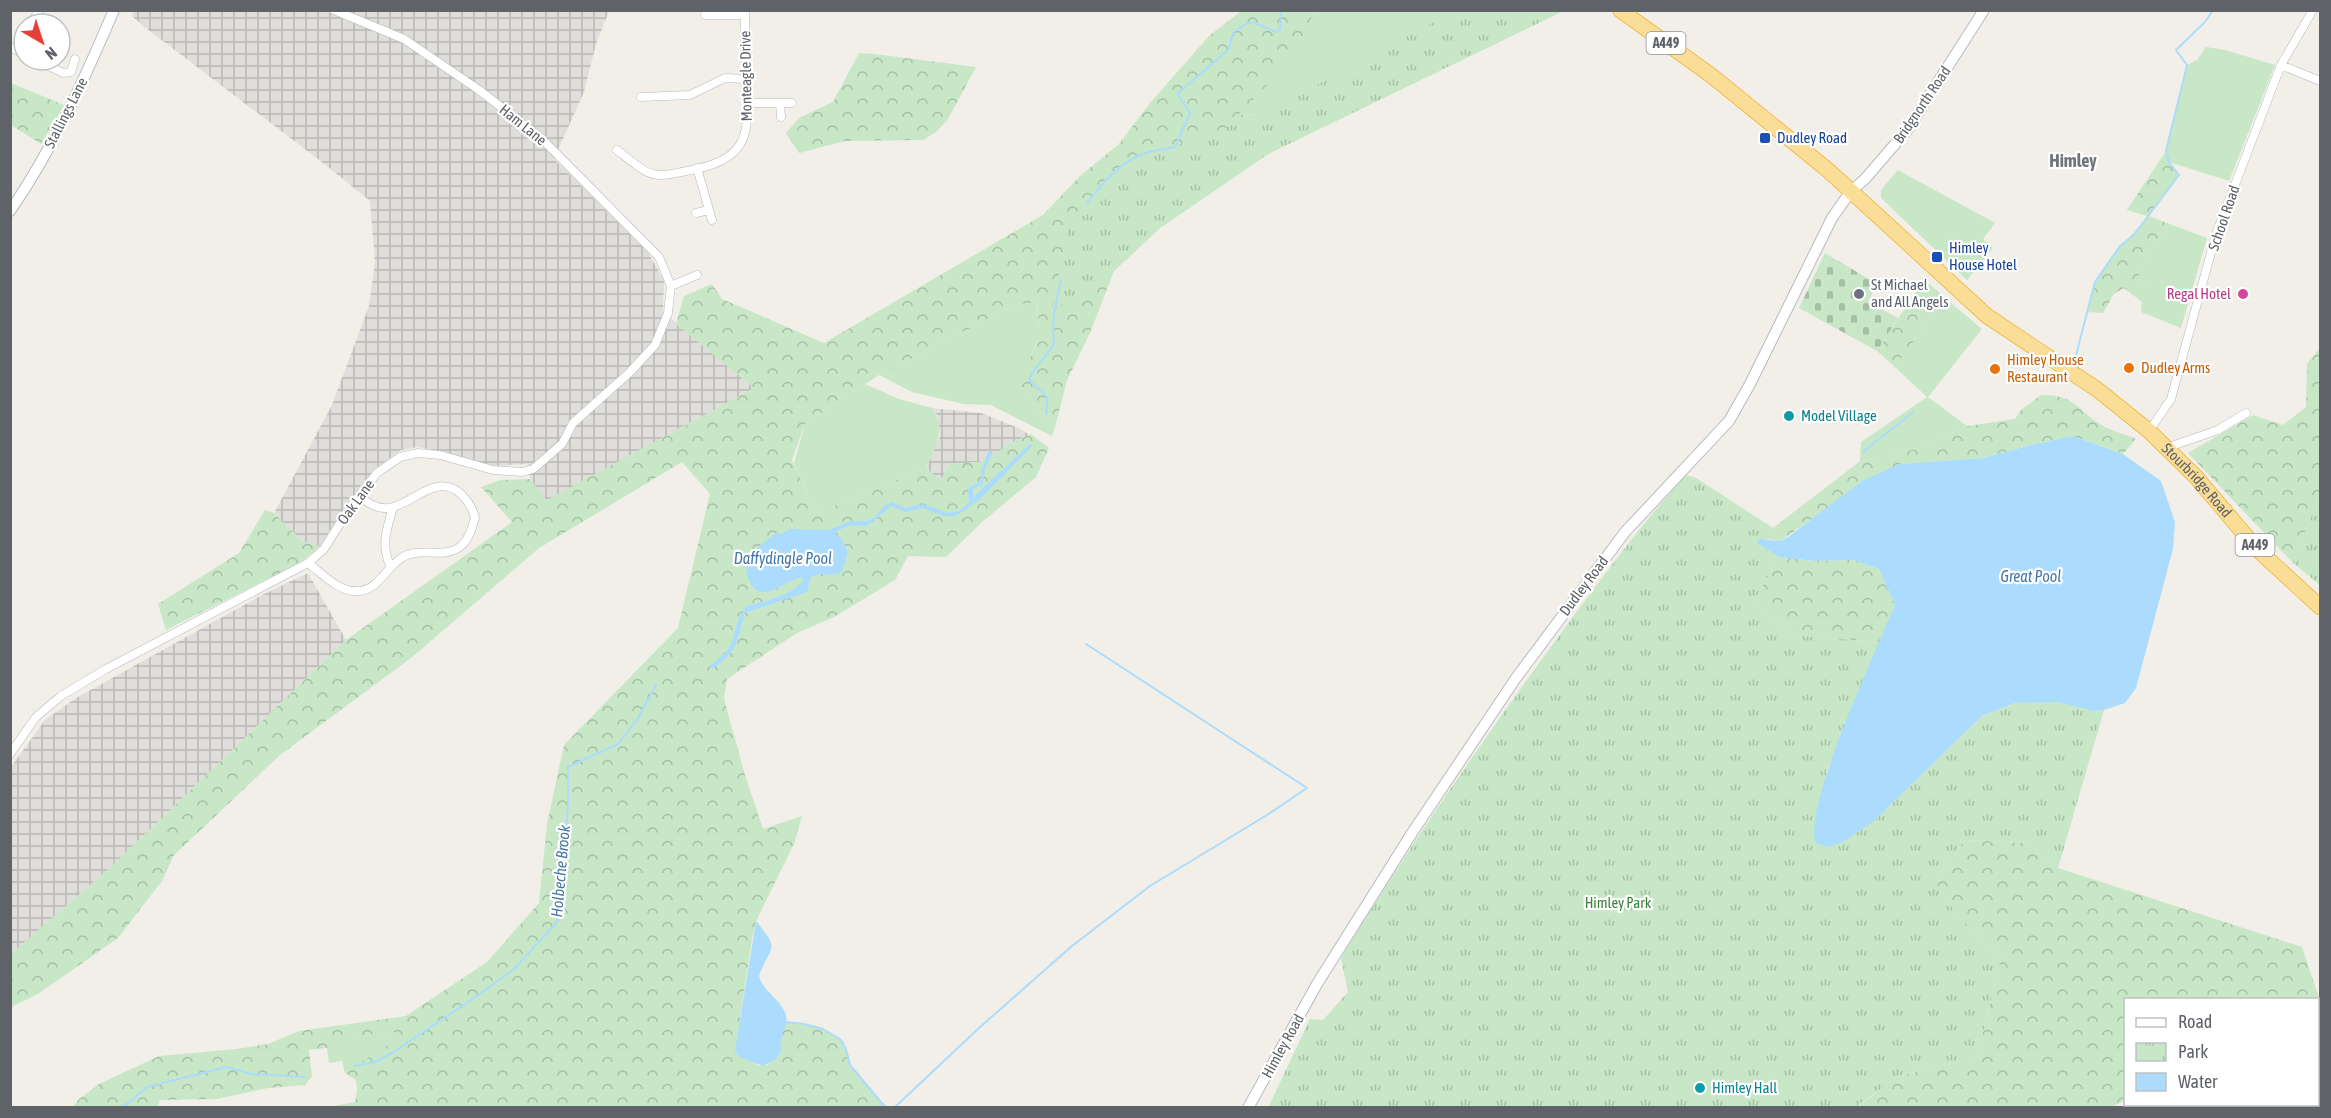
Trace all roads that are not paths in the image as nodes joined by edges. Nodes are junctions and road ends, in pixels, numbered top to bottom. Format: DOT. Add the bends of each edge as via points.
graph roads {
  1 [pos="114,10"];
  2 [pos="334,10"];
  3 [pos="1620,10"];
  4 [pos="1984,10"];
  5 [pos="2313,10"];
  6 [pos="745,13"];
  7 [pos="705,15"];
  8 [pos="75,59"];
  9 [pos="2281,64"];
  10 [pos="72,69"];
  11 [pos="746,79"];
  12 [pos="2320,81"];
  13 [pos="641,97"];
  14 [pos="748,103"];
  15 [pos="780,103"];
  16 [pos="792,103"];
  17 [pos="781,117"];
  18 [pos="617,150"];
  19 [pos="697,168"];
  20 [pos="1851,191"];
  21 [pos="709,210"];
  22 [pos="10,211"];
  23 [pos="696,213"];
  24 [pos="712,220"];
  25 [pos="697,275"];
  26 [pos="671,286"];
  27 [pos="2246,413"];
  28 [pos="2149,431"];
  29 [pos="2166,448"];
  30 [pos="359,496"];
  31 [pos="393,507"];
  32 [pos="308,563"];
  33 [pos="391,567"];
  34 [pos="2320,606"];
  35 [pos="10,754"];
  36 [pos="1317,984"];
  37 [pos="1248,1107"];
  1 -- 22 [label="main road, Stallings Lane" via="54,139"];
  2 -- 26 [label="street, Ham Lane" via="404,39 521,121 659,257"];
  3 -- 20 [label="highway, A449" via="1712,76"];
  4 -- 20 [label="main road, Bridgnorth Road" via="1908,129"];
  5 -- 9 [label="street, School Road"];
  6 -- 7 [label="street"];
  6 -- 11 [label="street, Monteagle Drive"];
  8 -- 10 [label="street"];
  9 -- 12 [label="street"];
  9 -- 28 [label="street, School Road" via="2216,234 2171,399"];
  11 -- 13 [label="street" via="724,78 690,95"];
  11 -- 14 [label="street, Monteagle Drive"];
  14 -- 15 [label="street"];
  14 -- 19 [label="street, Monteagle Drive" via="747,130 734,152 723,161"];
  15 -- 16 [label="street"];
  15 -- 17 [label="street"];
  18 -- 19 [label="street, Monteagle Drive" via="653,175"];
  19 -- 21 [label="street"];
  20 -- 28 [label="highway, A449" via="1987,316 2105,395"];
  20 -- 36 [label="main road, Dudley Road" via="1832,218 1729,421 1624,532 1516,678"];
  21 -- 23 [label="street"];
  21 -- 24 [label="street"];
  25 -- 26 [label="street"];
  26 -- 30 [label="street, Oak Lane" via="668,313 655,345 573,423 562,444 547,459 522,472 493,470 418,453 400,457 377,473"];
  27 -- 29 [label="street" via="2218,430"];
  28 -- 29 [label="highway, Stourbridge Road / A449"];
  29 -- 34 [label="highway, Stourbridge Road / A449" via="2258,549"];
  30 -- 31 [label="street" via="370,505"];
  30 -- 32 [label="street, Oak Lane" via="324,549"];
  31 -- 33 [label="street" via="384,544"];
  31 -- 33 [label="street" via="434,486 450,488 469,504 475,518 471,533 461,546 444,553 413,553"];
  32 -- 33 [label="street" via="340,588 351,591 371,587"];
  32 -- 35 [label="street, Oak Lane" via="61,696 36,717"];
  36 -- 37 [label="main road, Himley Road"];
}
